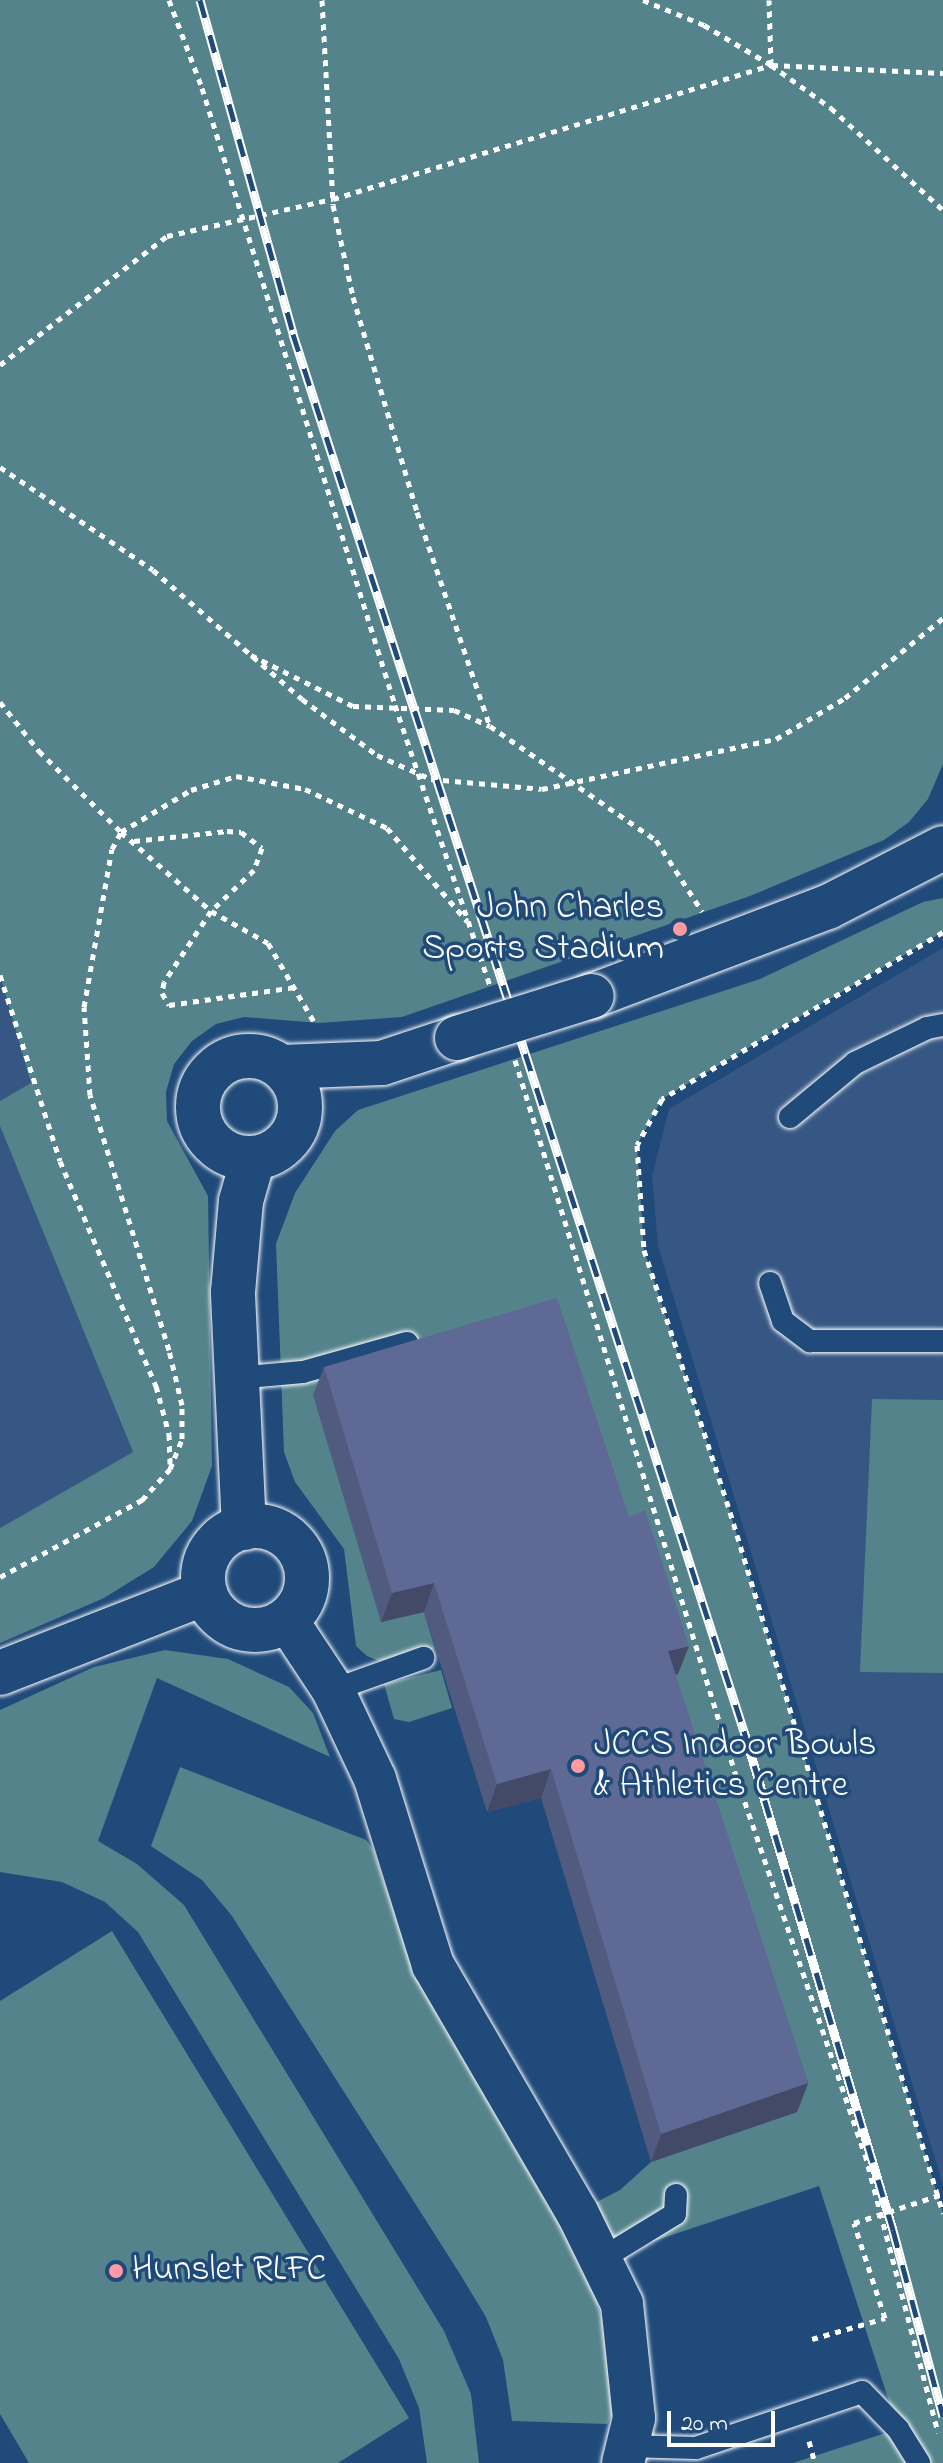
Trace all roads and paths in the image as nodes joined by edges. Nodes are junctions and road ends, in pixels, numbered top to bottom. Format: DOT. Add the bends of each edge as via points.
graph roads {
  1 [pos="169,0"];
  2 [pos="322,0"];
  3 [pos="643,0"];
  4 [pos="769,0"];
  5 [pos="771,65"];
  6 [pos="943,73"];
  7 [pos="333,199"];
  8 [pos="943,210"];
  9 [pos="242,220"];
  10 [pos="0,365"];
  11 [pos="0,467"];
  12 [pos="943,618"];
  13 [pos="247,653"];
  14 [pos="0,702"];
  15 [pos="395,705"];
  16 [pos="490,726"];
  17 [pos="420,776"];
  18 [pos="578,784"];
  19 [pos="121,832"];
  20 [pos="133,841"];
  21 [pos="943,848"];
  22 [pos="211,911"];
  23 [pos="708,917"];
  24 [pos="470,925"];
  25 [pos="943,932"];
  26 [pos="0,975"];
  27 [pos="295,987"];
  28 [pos="495,999"];
  29 [pos="312,1025"];
  30 [pos="943,1025"];
  31 [pos="509,1044"];
  32 [pos="382,1063"];
  33 [pos="282,1067"];
  34 [pos="790,1117"];
  35 [pos="299,1123"];
  36 [pos="253,1159"];
  37 [pos="770,1283"];
  38 [pos="434,1336"];
  39 [pos="943,1341"];
  40 [pos="236,1378"];
  41 [pos="170,1469"];
  42 [pos="244,1528"];
  43 [pos="0,1577"];
  44 [pos="205,1593"];
  45 [pos="286,1619"];
  46 [pos="423,1658"];
  47 [pos="0,1673"];
  48 [pos="333,1690"];
  49 [pos="943,2194"];
  50 [pos="676,2195"];
  51 [pos="943,2213"];
  52 [pos="603,2258"];
  53 [pos="812,2339"];
  54 [pos="939,2439"];
  55 [pos="626,2454"];
  56 [pos="919,2463"];
  1 -- 9 [label="path"];
  2 -- 7 [label="path"];
  3 -- 5 [label="path" via="704,25"];
  4 -- 5 [label="path"];
  5 -- 6 [label="path"];
  5 -- 7 [label="path"];
  5 -- 8 [label="path" via="831,108"];
  7 -- 9 [label="path"];
  7 -- 16 [label="path" via="353,297 417,512"];
  9 -- 10 [label="path" via="167,236"];
  9 -- 15 [label="path"];
  11 -- 13 [label="path" via="113,540"];
  12 -- 18 [label="path" via="845,698 776,739"];
  13 -- 15 [label="path" via="353,706"];
  13 -- 17 [label="path" via="377,755"];
  14 -- 19 [label="path" via="39,751"];
  15 -- 16 [label="path" via="454,710"];
  15 -- 17 [label="path"];
  16 -- 18 [label="path"];
  17 -- 18 [label="path" via="542,789"];
  17 -- 24 [label="path"];
  18 -- 23 [label="path" via="656,840 687,894"];
  19 -- 20 [label="path"];
  19 -- 24 [label="path" via="191,790 236,776 305,789 387,828"];
  19 -- 41 [label="path" via="112,849 84,1007 90,1095 182,1405 182,1439"];
  20 -- 22 [label="path"];
  20 -- 22 [label="path" via="227,831 241,832 262,848 254,870"];
  21 -- 32 [label="street, bridge" via="828,907 592,996"];
  22 -- 27 [label="path" via="268,943"];
  22 -- 27 [label="path" via="164,982 162,993 169,1005"];
  24 -- 28 [label="path"];
  25 -- 51 [label="path" via="662,1099 637,1145 644,1250 730,1512"];
  26 -- 41 [label="path" via="60,1161 156,1386 169,1434"];
  27 -- 29 [label="path"];
  30 -- 34 [label="lane" via="855,1063"];
  31 -- 54 [label="path" via="737,1779 865,2154"];
  32 -- 33 [label="street"];
  32 -- 35 [label="street"];
  33 -- 35 [label="street" via="299,1093"];
  33 -- 36 [label="street" via="251,1055 234,1058 213,1071 200,1092 197,1109 209,1140 237,1157"];
  35 -- 36 [label="street" via="281,1148"];
  36 -- 40 [label="street" via="241,1201 233,1292"];
  37 -- 39 [label="lane" via="783,1321 810,1341"];
  38 -- 40 [label="lane" via="303,1372"];
  40 -- 42 [label="street"];
  41 -- 43 [label="path" via="142,1500"];
  42 -- 44 [label="street" via="223,1537 208,1555"];
  42 -- 45 [label="street" via="260,1527 286,1537 304,1564 304,1594"];
  44 -- 45 [label="street" via="222,1619 237,1627 259,1630"];
  44 -- 47 [label="street"];
  45 -- 48 [label="street"];
  46 -- 48 [label="lane"];
  48 -- 52 [label="street" via="375,1779 433,1965"];
  49 -- 53 [label="path, bridge" via="854,2223 885,2318"];
  50 -- 52 [label="lane" via="675,2214"];
  52 -- 55 [label="street" via="622,2304 634,2418"];
  55 -- 56 [label="lane" via="696,2448 862,2392 898,2429"];
}
